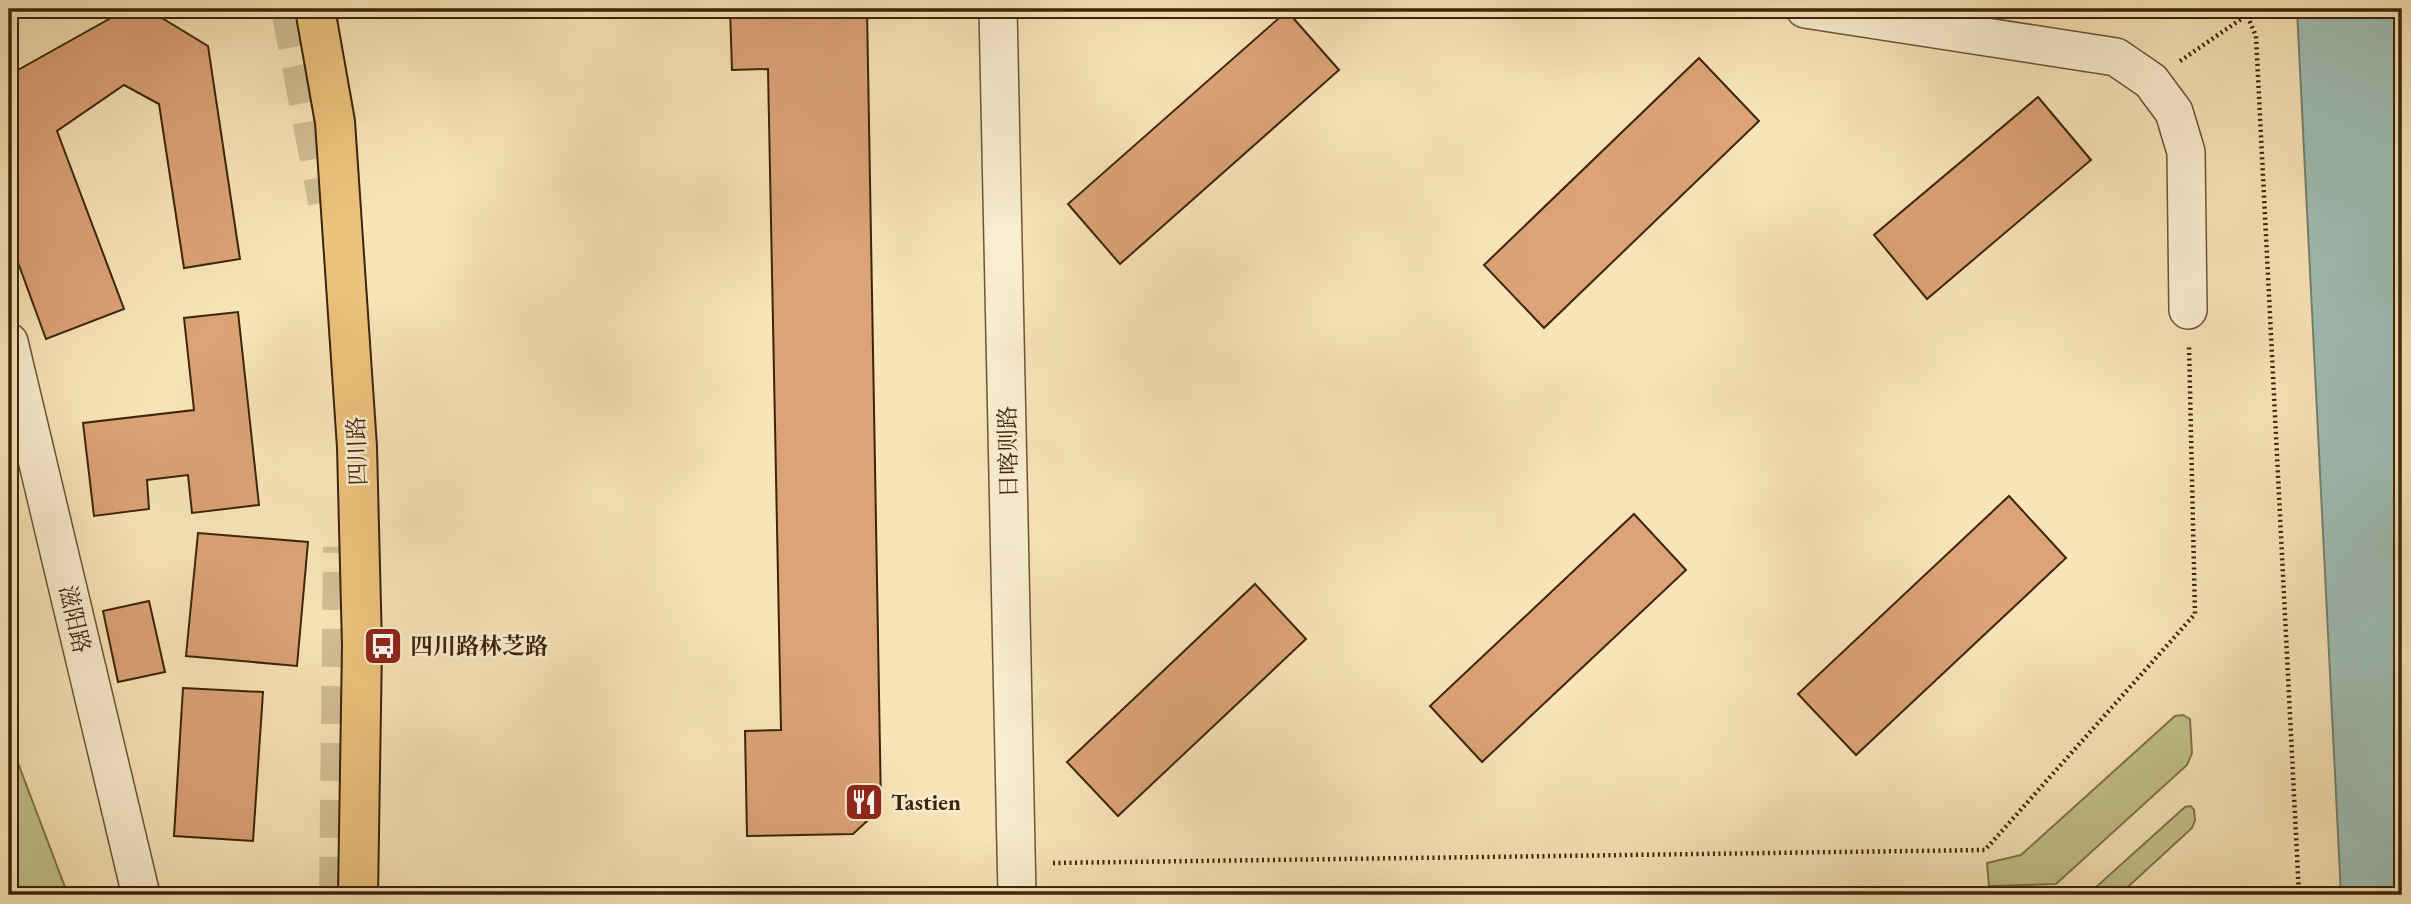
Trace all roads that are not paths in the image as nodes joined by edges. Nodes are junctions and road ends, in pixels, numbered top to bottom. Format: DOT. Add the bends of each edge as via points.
graph roads {
  1 [pos="315,9"];
  2 [pos="998,9"];
  3 [pos="1805,9"];
  4 [pos="2188,310"];
  5 [pos="9,342"];
  6 [pos="1017,879"];
  7 [pos="141,895"];
  8 [pos="358,895"];
  1 -- 8 [label="main road, 四川路" via="335,122 357,447 362,646"];
  2 -- 6 [label="street, 日喀则路"];
  3 -- 4 [label="street" via="2116,57 2151,81 2174,112 2186,152"];
  5 -- 7 [label="street, 滋阳路"];
}
